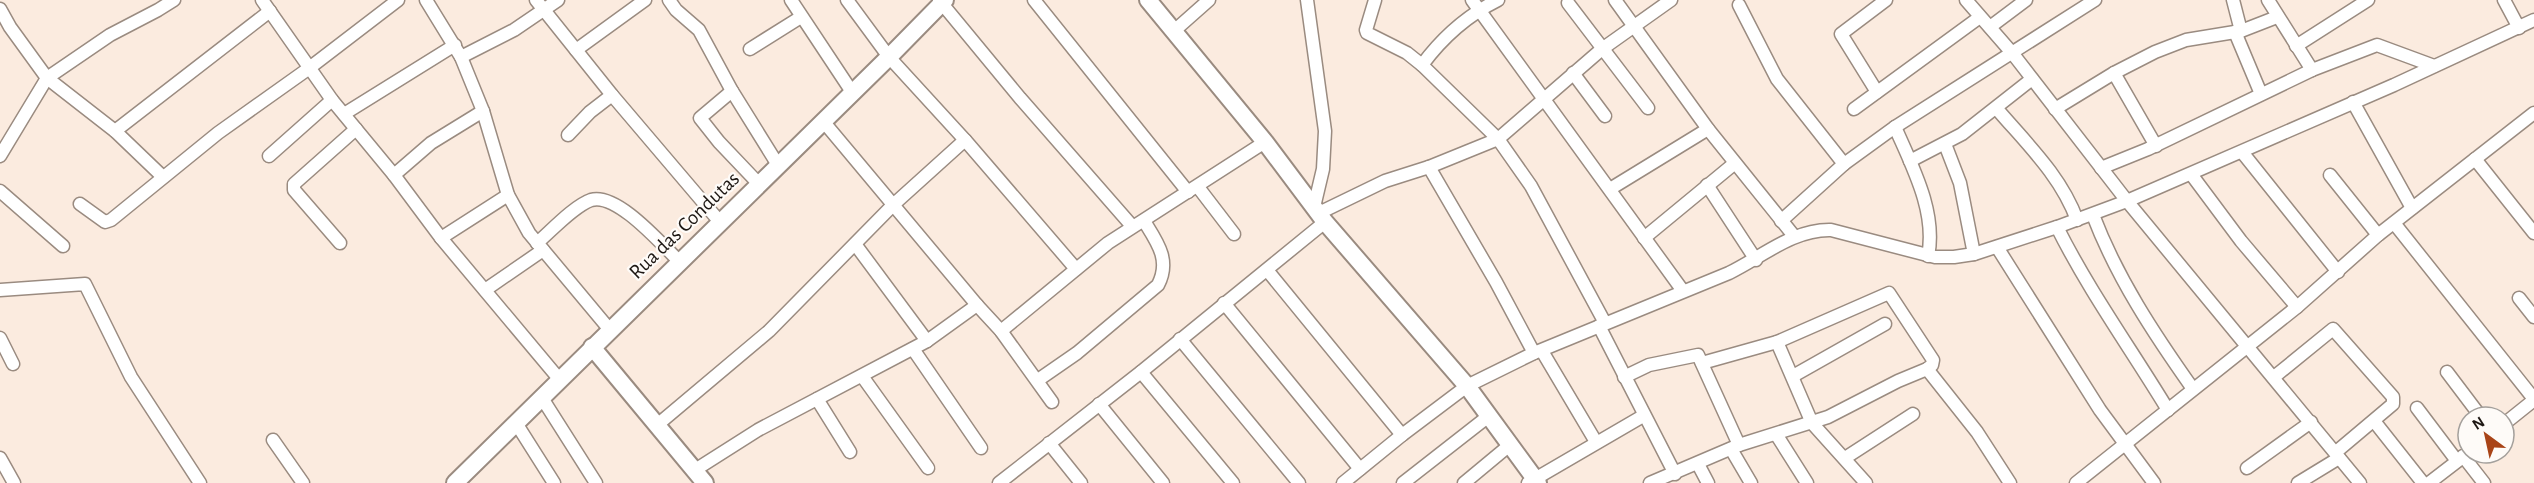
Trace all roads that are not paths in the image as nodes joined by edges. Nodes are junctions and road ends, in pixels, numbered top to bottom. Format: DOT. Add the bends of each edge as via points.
graph roads {
  1 [pos="174,0"];
  2 [pos="262,0"];
  3 [pos="398,0"];
  4 [pos="426,0"];
  5 [pos="536,0"];
  6 [pos="558,0"];
  7 [pos="645,0"];
  8 [pos="669,0"];
  9 [pos="791,0"];
  10 [pos="847,0"];
  11 [pos="1034,0"];
  12 [pos="1148,0"];
  13 [pos="1209,0"];
  14 [pos="1306,0"];
  15 [pos="1375,0"];
  16 [pos="1498,0"];
  17 [pos="1616,0"];
  18 [pos="1671,0"];
  19 [pos="1886,0"];
  20 [pos="1966,0"];
  21 [pos="2026,0"];
  22 [pos="2095,0"];
  23 [pos="2233,0"];
  24 [pos="2268,0"];
  25 [pos="2368,0"];
  26 [pos="2504,0"];
  27 [pos="942,1"];
  28 [pos="1741,2"];
  29 [pos="1568,3"];
  30 [pos="1476,4"];
  31 [pos="0,9"];
  32 [pos="270,11"];
  33 [pos="544,11"];
  34 [pos="801,17"];
  35 [pos="1980,17"];
  36 [pos="2277,17"];
  37 [pos="2534,20"];
  38 [pos="1635,26"];
  39 [pos="1990,27"];
  40 [pos="2519,28"];
  41 [pos="1174,31"];
  42 [pos="2238,31"];
  43 [pos="455,45"];
  44 [pos="2296,46"];
  45 [pos="750,49"];
  46 [pos="1602,49"];
  47 [pos="576,50"];
  48 [pos="2013,54"];
  49 [pos="461,57"];
  50 [pos="890,57"];
  51 [pos="1422,65"];
  52 [pos="2434,66"];
  53 [pos="308,69"];
  54 [pos="2312,70"];
  55 [pos="1573,73"];
  56 [pos="2114,73"];
  57 [pos="47,78"];
  58 [pos="2032,80"];
  59 [pos="732,91"];
  60 [pos="852,92"];
  61 [pos="1877,92"];
  62 [pos="612,94"];
  63 [pos="2260,94"];
  64 [pos="1543,99"];
  65 [pos="332,100"];
  66 [pos="2353,102"];
  67 [pos="1648,108"];
  68 [pos="1854,109"];
  69 [pos="1997,109"];
  70 [pos="2055,109"];
  71 [pos="483,111"];
  72 [pos="2534,113"];
  73 [pos="344,114"];
  74 [pos="1605,116"];
  75 [pos="823,121"];
  76 [pos="1895,127"];
  77 [pos="356,129"];
  78 [pos="1708,129"];
  79 [pos="115,131"];
  80 [pos="568,135"];
  81 [pos="1498,139"];
  82 [pos="966,140"];
  83 [pos="1264,142"];
  84 [pos="1945,144"];
  85 [pos="2156,146"];
  86 [pos="2242,152"];
  87 [pos="0,156"];
  88 [pos="269,156"];
  89 [pos="2475,159"];
  90 [pos="1910,161"];
  91 [pos="1734,163"];
  92 [pos="1844,164"];
  93 [pos="778,165"];
  94 [pos="1429,166"];
  95 [pos="2101,168"];
  96 [pos="2191,174"];
  97 [pos="394,175"];
  98 [pos="2330,175"];
  99 [pos="164,177"];
  100 [pos="759,184"];
  101 [pos="1707,185"];
  102 [pos="1193,189"];
  103 [pos="1610,189"];
  104 [pos="0,191"];
  105 [pos="508,195"];
  106 [pos="2127,201"];
  107 [pos="80,204"];
  108 [pos="893,205"];
  109 [pos="2412,208"];
  110 [pos="1320,214"];
  111 [pos="2093,215"];
  112 [pos="2077,220"];
  113 [pos="1781,221"];
  114 [pos="720,222"];
  115 [pos="1138,223"];
  116 [pos="2394,223"];
  117 [pos="2057,227"];
  118 [pos="2534,233"];
  119 [pos="1234,234"];
  120 [pos="2378,235"];
  121 [pos="1794,236"];
  122 [pos="441,238"];
  123 [pos="1644,238"];
  124 [pos="340,243"];
  125 [pos="855,244"];
  126 [pos="63,246"];
  127 [pos="540,246"];
  128 [pos="1997,247"];
  129 [pos="1974,254"];
  130 [pos="1928,256"];
  131 [pos="1756,260"];
  132 [pos="679,261"];
  133 [pos="1076,269"];
  134 [pos="1268,270"];
  135 [pos="2338,272"];
  136 [pos="0,290"];
  137 [pos="485,290"];
  138 [pos="1683,291"];
  139 [pos="2519,298"];
  140 [pos="1224,303"];
  141 [pos="977,305"];
  142 [pos="2297,307"];
  143 [pos="2534,317"];
  144 [pos="1885,324"];
  145 [pos="1602,325"];
  146 [pos="610,330"];
  147 [pos="1001,331"];
  148 [pos="0,338"];
  149 [pos="1180,339"];
  150 [pos="927,341"];
  151 [pos="1777,342"];
  152 [pos="592,347"];
  153 [pos="2248,347"];
  154 [pos="914,349"];
  155 [pos="1538,352"];
  156 [pos="1702,363"];
  157 [pos="13,364"];
  158 [pos="1927,369"];
  159 [pos="1141,372"];
  160 [pos="2447,372"];
  161 [pos="862,376"];
  162 [pos="1793,376"];
  163 [pos="1624,377"];
  164 [pos="2274,377"];
  165 [pos="560,380"];
  166 [pos="1038,380"];
  167 [pos="1467,386"];
  168 [pos="2193,389"];
  169 [pos="542,398"];
  170 [pos="817,399"];
  171 [pos="2534,400"];
  172 [pos="1052,402"];
  173 [pos="1099,404"];
  174 [pos="2472,405"];
  175 [pos="2417,408"];
  176 [pos="2168,410"];
  177 [pos="1913,414"];
  178 [pos="2516,414"];
  179 [pos="1490,415"];
  180 [pos="1642,416"];
  181 [pos="2374,421"];
  182 [pos="2311,422"];
  183 [pos="516,423"];
  184 [pos="1812,423"];
  185 [pos="656,426"];
  186 [pos="1776,434"];
  187 [pos="1402,435"];
  188 [pos="273,440"];
  189 [pos="1596,442"];
  190 [pos="1049,443"];
  191 [pos="1511,444"];
  192 [pos="2126,445"];
  193 [pos="1735,447"];
  194 [pos="981,448"];
  195 [pos="2456,450"];
  196 [pos="850,452"];
  197 [pos="2338,455"];
  198 [pos="0,458"];
  199 [pos="1845,458"];
  200 [pos="2456,462"];
  201 [pos="1698,464"];
  202 [pos="2469,465"];
  203 [pos="928,468"];
  204 [pos="2247,468"];
  205 [pos="1360,469"];
  206 [pos="1674,474"];
  207 [pos="700,477"];
  208 [pos="1533,481"];
  209 [pos="14,483"];
  210 [pos="201,483"];
  211 [pos="303,483"];
  212 [pos="455,483"];
  213 [pos="554,483"];
  214 [pos="596,483"];
  215 [pos="999,483"];
  216 [pos="1082,483"];
  217 [pos="1163,483"];
  218 [pos="1233,483"];
  219 [pos="1299,483"];
  220 [pos="1343,483"];
  221 [pos="1403,483"];
  222 [pos="1464,483"];
  223 [pos="1650,483"];
  224 [pos="1707,483"];
  225 [pos="1751,483"];
  226 [pos="1807,483"];
  227 [pos="1866,483"];
  228 [pos="2010,483"];
  229 [pos="2076,483"];
  230 [pos="2154,483"];
  231 [pos="2298,483"];
  232 [pos="2360,483"];
  233 [pos="2422,483"];
  234 [pos="2429,483"];
  235 [pos="2484,483"];
  1 -- 57 [label="street" via="110,35"];
  2 -- 32 [label="street"];
  3 -- 53 [label="street"];
  4 -- 43 [label="street"];
  5 -- 33 [label="street"];
  6 -- 33 [label="street"];
  7 -- 47 [label="street"];
  8 -- 59 [label="street" via="699,30"];
  9 -- 34 [label="street"];
  10 -- 50 [label="street"];
  11 -- 102 [label="street"];
  12 -- 41 [label="street"];
  13 -- 41 [label="street"];
  14 -- 110 [label="street" via="1325,131"];
  15 -- 51 [label="street" via="1367,33"];
  16 -- 30 [label="street"];
  17 -- 38 [label="street"];
  18 -- 38 [label="street"];
  19 -- 61 [label="street" via="1841,34"];
  20 -- 35 [label="street"];
  21 -- 39 [label="street"];
  22 -- 48 [label="street"];
  23 -- 42 [label="street"];
  24 -- 36 [label="street"];
  25 -- 44 [label="street"];
  26 -- 40 [label="street"];
  27 -- 50 [label="street, Rua das Condutas"];
  27 -- 115 [label="street" via="1020,98"];
  28 -- 92 [label="street" via="1777,79"];
  29 -- 46 [label="street"];
  30 -- 51 [label="street"];
  30 -- 64 [label="street"];
  31 -- 57 [label="street"];
  32 -- 53 [label="street"];
  32 -- 79 [label="street"];
  33 -- 47 [label="street"];
  33 -- 49 [label="street"];
  34 -- 45 [label="street"];
  34 -- 60 [label="street"];
  35 -- 39 [label="street"];
  35 -- 61 [label="street"];
  36 -- 42 [label="street"];
  36 -- 44 [label="street"];
  37 -- 40 [label="street"];
  38 -- 46 [label="street"];
  38 -- 78 [label="street"];
  39 -- 48 [label="street"];
  40 -- 52 [label="street"];
  41 -- 83 [label="street"];
  42 -- 56 [label="street" via="2186,40"];
  42 -- 63 [label="street"];
  43 -- 49 [label="street"];
  43 -- 73 [label="street"];
  44 -- 54 [label="street"];
  46 -- 55 [label="street"];
  46 -- 67 [label="street"];
  47 -- 62 [label="street"];
  48 -- 58 [label="street"];
  48 -- 76 [label="street"];
  49 -- 71 [label="street"];
  50 -- 60 [label="street, Rua das Condutas"];
  50 -- 82 [label="street"];
  51 -- 81 [label="street"];
  52 -- 54 [label="street" via="2377,45"];
  52 -- 66 [label="street"];
  53 -- 65 [label="street"];
  53 -- 99 [label="street"];
  54 -- 63 [label="street"];
  55 -- 64 [label="street"];
  55 -- 74 [label="street"];
  56 -- 70 [label="street"];
  56 -- 85 [label="street"];
  57 -- 79 [label="street"];
  57 -- 87 [label="street"];
  58 -- 69 [label="street"];
  58 -- 70 [label="street"];
  59 -- 93 [label="street"];
  59 -- 100 [label="street" via="700,117"];
  60 -- 75 [label="street, Rua das Condutas"];
  61 -- 68 [label="street"];
  62 -- 80 [label="street"];
  62 -- 114 [label="street"];
  63 -- 85 [label="street"];
  64 -- 81 [label="street"];
  64 -- 103 [label="street"];
  65 -- 73 [label="street"];
  65 -- 88 [label="street"];
  66 -- 86 [label="street"];
  66 -- 109 [label="street"];
  69 -- 84 [label="street"];
  69 -- 112 [label="street" via="2065,190"];
  70 -- 95 [label="street"];
  71 -- 97 [label="street" via="431,143"];
  71 -- 105 [label="street"];
  72 -- 89 [label="street"];
  73 -- 77 [label="street"];
  75 -- 93 [label="street, Rua das Condutas"];
  75 -- 108 [label="street"];
  76 -- 90 [label="street"];
  76 -- 92 [label="street"];
  77 -- 97 [label="street"];
  77 -- 124 [label="street" via="294,184 294,190"];
  78 -- 91 [label="street"];
  78 -- 103 [label="street"];
  79 -- 99 [label="street"];
  81 -- 94 [label="street"];
  81 -- 145 [label="street" via="1532,186"];
  82 -- 108 [label="street"];
  82 -- 133 [label="street"];
  83 -- 102 [label="street"];
  83 -- 110 [label="street"];
  84 -- 90 [label="street"];
  84 -- 129 [label="street" via="1960,183"];
  85 -- 95 [label="street"];
  86 -- 96 [label="street"];
  86 -- 135 [label="street"];
  89 -- 109 [label="street"];
  89 -- 118 [label="street"];
  90 -- 130 [label="street" via="1931,227"];
  91 -- 101 [label="street"];
  91 -- 113 [label="street"];
  92 -- 113 [label="street"];
  93 -- 100 [label="street, Rua das Condutas"];
  94 -- 110 [label="street" via="1385,181"];
  94 -- 155 [label="street"];
  95 -- 106 [label="street"];
  96 -- 106 [label="street"];
  96 -- 142 [label="street"];
  97 -- 122 [label="street"];
  98 -- 120 [label="street"];
  99 -- 107 [label="street" via="105,222"];
  100 -- 114 [label="street, Rua das Condutas"];
  101 -- 123 [label="street"];
  101 -- 131 [label="street"];
  102 -- 115 [label="street"];
  102 -- 119 [label="street"];
  103 -- 123 [label="street"];
  104 -- 126 [label="street"];
  105 -- 122 [label="street"];
  105 -- 127 [label="street"];
  106 -- 111 [label="street"];
  106 -- 153 [label="street"];
  108 -- 125 [label="street"];
  108 -- 141 [label="street"];
  109 -- 116 [label="street"];
  110 -- 134 [label="street"];
  110 -- 167 [label="street"];
  111 -- 112 [label="street"];
  111 -- 168 [label="street" via="2140,311"];
  112 -- 117 [label="street"];
  113 -- 121 [label="street"];
  114 -- 132 [label="street, Rua das Condutas"];
  115 -- 133 [label="street"];
  115 -- 166 [label="street" via="1161,249 1163,275 1158,285 1077,353"];
  116 -- 120 [label="street"];
  116 -- 171 [label="street"];
  117 -- 128 [label="street"];
  117 -- 176 [label="street" via="2076,265"];
  120 -- 135 [label="street"];
  121 -- 130 [label="street" via="1831,230"];
  121 -- 131 [label="street"];
  122 -- 137 [label="street"];
  123 -- 138 [label="street"];
  125 -- 150 [label="street"];
  125 -- 185 [label="street" via="769,331"];
  127 -- 132 [label="street" via="579,208 600,199 638,221"];
  127 -- 137 [label="street"];
  127 -- 146 [label="street"];
  128 -- 129 [label="street"];
  128 -- 192 [label="street" via="2061,351"];
  129 -- 130 [label="street" via="1954,258"];
  131 -- 138 [label="street"];
  132 -- 146 [label="street, Rua das Condutas"];
  133 -- 147 [label="street"];
  134 -- 140 [label="street"];
  134 -- 187 [label="street"];
  135 -- 142 [label="street"];
  136 -- 210 [label="street" via="85,284 131,377"];
  137 -- 165 [label="street"];
  138 -- 145 [label="street"];
  139 -- 143 [label="street"];
  140 -- 149 [label="street"];
  140 -- 205 [label="street"];
  141 -- 147 [label="street"];
  141 -- 150 [label="street"];
  142 -- 153 [label="street"];
  144 -- 162 [label="street"];
  145 -- 155 [label="street"];
  145 -- 163 [label="street"];
  146 -- 152 [label="street, Rua das Condutas"];
  147 -- 166 [label="street"];
  148 -- 157 [label="street"];
  149 -- 159 [label="street"];
  149 -- 219 [label="street"];
  150 -- 154 [label="street"];
  151 -- 156 [label="street"];
  151 -- 158 [label="street" via="1889,293 1933,360"];
  151 -- 162 [label="street"];
  152 -- 165 [label="street, Rua das Condutas"];
  152 -- 185 [label="street"];
  153 -- 164 [label="street"];
  153 -- 168 [label="street"];
  154 -- 161 [label="street"];
  154 -- 194 [label="street"];
  155 -- 167 [label="street"];
  155 -- 189 [label="street"];
  156 -- 163 [label="street" via="1696,355 1649,365"];
  156 -- 193 [label="street"];
  158 -- 184 [label="street"];
  158 -- 228 [label="street" via="1977,432"];
  159 -- 173 [label="street"];
  159 -- 218 [label="street"];
  160 -- 174 [label="street"];
  161 -- 170 [label="street"];
  161 -- 203 [label="street"];
  162 -- 184 [label="street"];
  163 -- 180 [label="street"];
  164 -- 181 [label="street" via="2334,329 2394,400"];
  164 -- 182 [label="street"];
  165 -- 169 [label="street, Rua das Condutas"];
  166 -- 172 [label="street"];
  167 -- 179 [label="street"];
  167 -- 187 [label="street"];
  168 -- 176 [label="street"];
  169 -- 183 [label="street, Rua das Condutas"];
  169 -- 214 [label="street"];
  170 -- 196 [label="street"];
  170 -- 207 [label="street" via="758,430"];
  171 -- 178 [label="street"];
  173 -- 190 [label="street"];
  173 -- 217 [label="street"];
  175 -- 195 [label="street"];
  176 -- 192 [label="street"];
  177 -- 199 [label="street"];
  179 -- 191 [label="street"];
  179 -- 221 [label="street"];
  180 -- 189 [label="street"];
  180 -- 206 [label="street"];
  181 -- 197 [label="street"];
  181 -- 233 [label="street"];
  182 -- 197 [label="street"];
  182 -- 204 [label="street"];
  183 -- 212 [label="street, Rua das Condutas"];
  183 -- 213 [label="street"];
  184 -- 186 [label="street"];
  184 -- 199 [label="street"];
  185 -- 207 [label="street"];
  186 -- 193 [label="street"];
  186 -- 226 [label="street"];
  187 -- 205 [label="street"];
  188 -- 211 [label="street"];
  189 -- 208 [label="street"];
  190 -- 215 [label="street"];
  190 -- 216 [label="street"];
  191 -- 208 [label="street"];
  191 -- 222 [label="street"];
  192 -- 229 [label="street"];
  192 -- 230 [label="street"];
  193 -- 201 [label="street"];
  193 -- 225 [label="street"];
  197 -- 231 [label="street"];
  197 -- 232 [label="street"];
  198 -- 209 [label="street"];
  199 -- 227 [label="street"];
  200 -- 234 [label="street"];
  201 -- 206 [label="street"];
  201 -- 224 [label="street"];
  202 -- 235 [label="street"];
  205 -- 220 [label="street"];
  206 -- 223 [label="street"];
}
